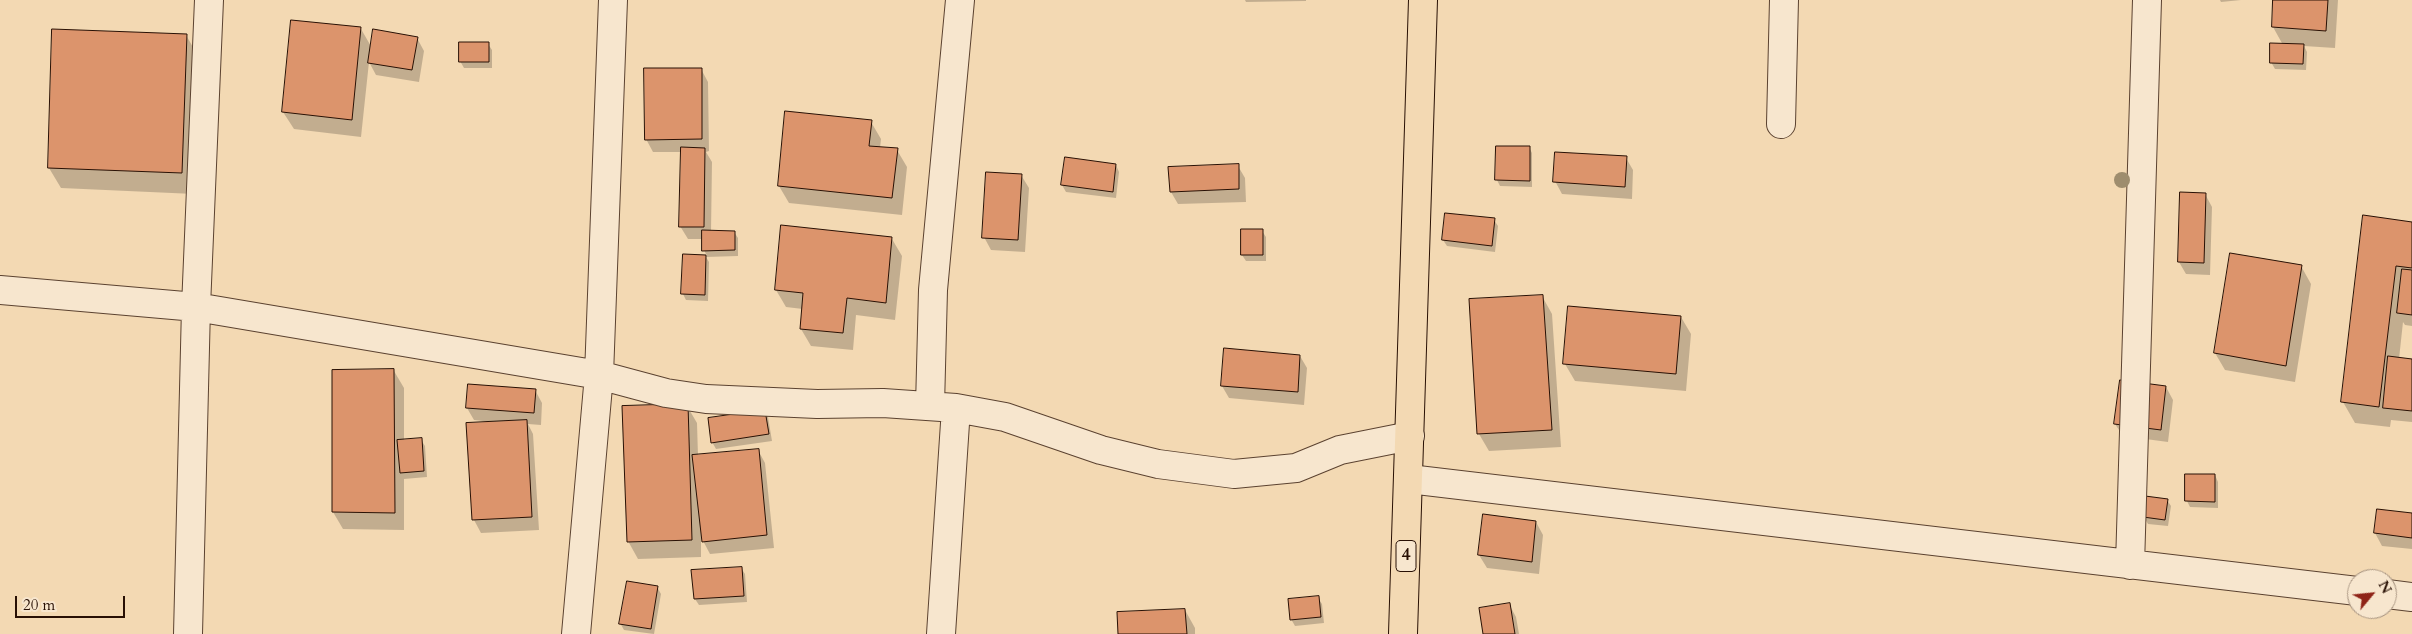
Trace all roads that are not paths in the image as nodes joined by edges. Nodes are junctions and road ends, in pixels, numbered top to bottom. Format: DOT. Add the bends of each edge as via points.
graph roads {
  1 [pos="209,0"];
  2 [pos="612,0"];
  3 [pos="960,0"];
  4 [pos="1423,0"];
  5 [pos="1784,0"];
  6 [pos="2147,0"];
  7 [pos="1781,124"];
  8 [pos="0,290"];
  9 [pos="196,308"];
  10 [pos="599,375"];
  11 [pos="930,406"];
  12 [pos="956,408"];
  13 [pos="1410,436"];
  14 [pos="1409,479"];
  15 [pos="2130,565"];
  16 [pos="2347,590"];
  17 [pos="2397,595"];
  18 [pos="2412,597"];
  19 [pos="188,634"];
  20 [pos="576,634"];
  21 [pos="941,634"];
  22 [pos="1403,634"];
  1 -- 9 [label="street"];
  2 -- 10 [label="street"];
  3 -- 11 [label="street" via="933,290"];
  4 -- 13 [label="highway"];
  5 -- 7 [label="street"];
  6 -- 15 [label="street"];
  8 -- 9 [label="street"];
  9 -- 10 [label="street"];
  9 -- 19 [label="street"];
  10 -- 11 [label="street" via="666,393 706,399"];
  10 -- 20 [label="street"];
  11 -- 12 [label="street"];
  12 -- 13 [label="street" via="1005,417 1101,450 1158,464 1234,474 1296,468 1340,450"];
  12 -- 21 [label="street"];
  13 -- 14 [label="highway"];
  14 -- 15 [label="street"];
  14 -- 22 [label="highway, 4"];
  15 -- 16 [label="street"];
  17 -- 18 [label="street"];
}
